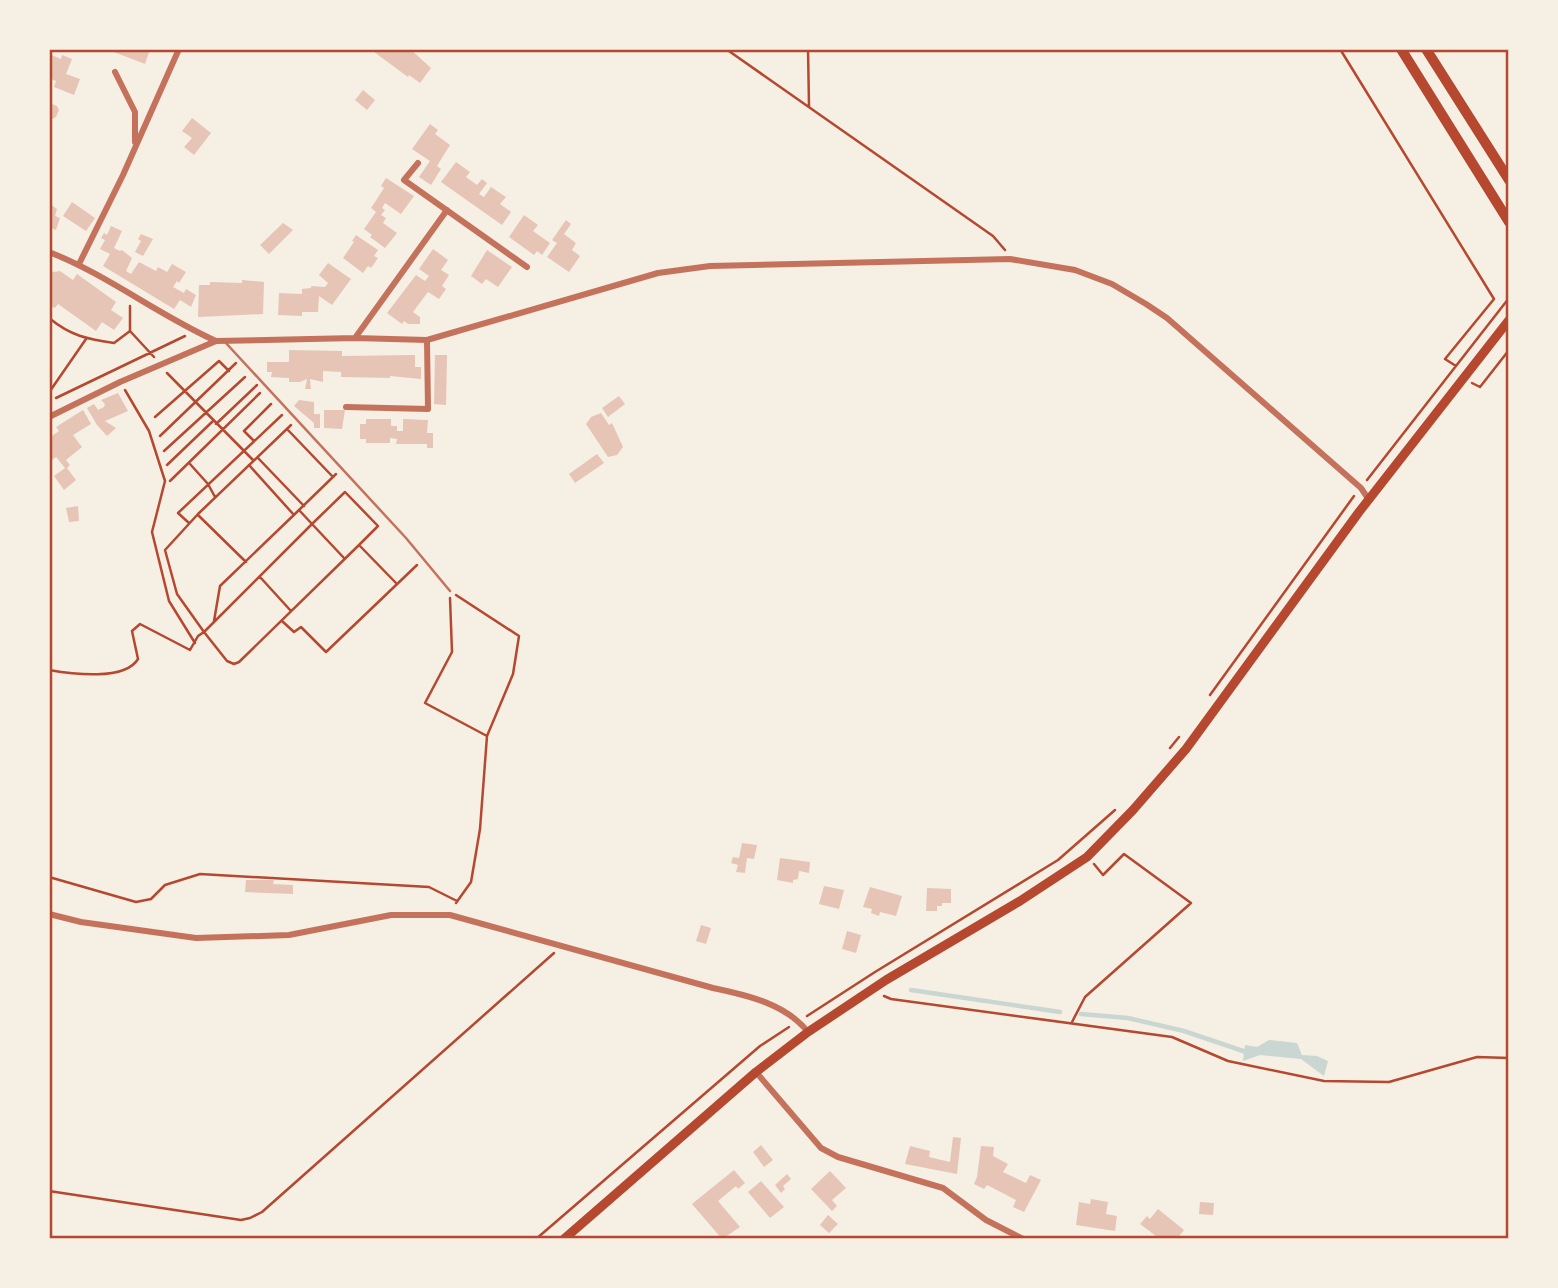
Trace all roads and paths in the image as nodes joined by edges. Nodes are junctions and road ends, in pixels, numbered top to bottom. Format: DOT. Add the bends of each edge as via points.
graph roads {
  1 [pos="179,49"];
  2 [pos="726,49"];
  3 [pos="808,49"];
  4 [pos="1340,49"];
  5 [pos="1401,49"];
  6 [pos="1426,49"];
  7 [pos="115,72"];
  8 [pos="809,106"];
  9 [pos="135,144"];
  10 [pos="418,163"];
  11 [pos="1509,180"];
  12 [pos="447,210"];
  13 [pos="1509,222"];
  14 [pos="49,252"];
  15 [pos="1010,259"];
  16 [pos="79,264"];
  17 [pos="527,267"];
  18 [pos="130,293"];
  19 [pos="1509,298"];
  20 [pos="49,318"];
  21 [pos="1509,320"];
  22 [pos="130,331"];
  23 [pos="194,331"];
  24 [pos="355,338"];
  25 [pos="86,339"];
  26 [pos="427,340"];
  27 [pos="215,341"];
  28 [pos="225,342"];
  29 [pos="1509,350"];
  30 [pos="152,354"];
  31 [pos="236,363"];
  32 [pos="160,365"];
  33 [pos="1455,365"];
  34 [pos="229,371"];
  35 [pos="247,374"];
  36 [pos="1463,378"];
  37 [pos="120,382"];
  38 [pos="257,385"];
  39 [pos="184,390"];
  40 [pos="262,390"];
  41 [pos="49,391"];
  42 [pos="196,402"];
  43 [pos="274,402"];
  44 [pos="346,407"];
  45 [pos="205,413"];
  46 [pos="282,414"];
  47 [pos="49,417"];
  48 [pos="155,417"];
  49 [pos="215,423"];
  50 [pos="291,425"];
  51 [pos="287,429"];
  52 [pos="222,430"];
  53 [pos="160,436"];
  54 [pos="254,441"];
  55 [pos="164,451"];
  56 [pos="244,451"];
  57 [pos="257,457"];
  58 [pos="253,460"];
  59 [pos="189,463"];
  60 [pos="167,465"];
  61 [pos="249,465"];
  62 [pos="342,469"];
  63 [pos="334,477"];
  64 [pos="170,481"];
  65 [pos="208,484"];
  66 [pos="1361,488"];
  67 [pos="215,498"];
  68 [pos="1368,500"];
  69 [pos="304,506"];
  70 [pos="299,510"];
  71 [pos="198,514"];
  72 [pos="294,515"];
  73 [pos="189,523"];
  74 [pos="312,524"];
  75 [pos="359,545"];
  76 [pos="344,558"];
  77 [pos="424,558"];
  78 [pos="246,562"];
  79 [pos="260,577"];
  80 [pos="396,583"];
  81 [pos="450,591"];
  82 [pos="291,611"];
  83 [pos="215,621"];
  84 [pos="282,621"];
  85 [pos="204,632"];
  86 [pos="195,643"];
  87 [pos="49,670"];
  88 [pos="1207,700"];
  89 [pos="1183,732"];
  90 [pos="487,736"];
  91 [pos="1167,752"];
  92 [pos="1117,809"];
  93 [pos="1087,857"];
  94 [pos="49,877"];
  95 [pos="49,914"];
  96 [pos="561,946"];
  97 [pos="872,989"];
  98 [pos="799,1021"];
  99 [pos="1072,1022"];
  100 [pos="808,1032"];
  101 [pos="1509,1058"];
  102 [pos="756,1072"];
  103 [pos="49,1191"];
  104 [pos="536,1239"];
  105 [pos="564,1239"];
  106 [pos="1023,1239"];
  1 -- 9 [label="street"];
  2 -- 8 [label="path"];
  3 -- 8 [label="path"];
  4 -- 33 [label="path" via="1494,299 1445,359"];
  5 -- 13 [label="highway"];
  6 -- 11 [label="highway"];
  7 -- 9 [label="street" via="135,112"];
  8 -- 15 [label="path" via="993,236"];
  9 -- 16 [label="street"];
  10 -- 12 [label="street" via="404,180"];
  12 -- 17 [label="street"];
  12 -- 24 [label="street"];
  14 -- 16 [label="street"];
  15 -- 26 [label="street" via="710,266 658,273"];
  15 -- 66 [label="street" via="1075,271 1112,284 1146,304"];
  16 -- 18 [label="street"];
  18 -- 22 [label="path"];
  18 -- 23 [label="street"];
  19 -- 33 [label="path"];
  20 -- 25 [label="path"];
  21 -- 36 [label="main road"];
  22 -- 25 [label="path" via="114,343"];
  22 -- 30 [label="path"];
  23 -- 27 [label="street"];
  23 -- 30 [label="path"];
  24 -- 26 [label="street"];
  24 -- 28 [label="street"];
  25 -- 41 [label="path"];
  26 -- 44 [label="street" via="428,409"];
  27 -- 28 [label="street"];
  27 -- 32 [label="street"];
  28 -- 62 [label="lane"];
  29 -- 36 [label="path" via="1480,387"];
  30 -- 41 [label="path" via="56,398"];
  31 -- 34 [label="path"];
  32 -- 37 [label="street"];
  32 -- 39 [label="path"];
  33 -- 36 [label="path"];
  33 -- 66 [label="path"];
  34 -- 39 [label="path" via="219,360"];
  34 -- 42 [label="path"];
  35 -- 45 [label="path"];
  36 -- 68 [label="main road"];
  37 -- 47 [label="street"];
  37 -- 86 [label="path" via="149,431 165,481 152,532 169,601"];
  38 -- 49 [label="path"];
  39 -- 42 [label="path"];
  39 -- 48 [label="path"];
  40 -- 52 [label="path"];
  42 -- 45 [label="path"];
  42 -- 53 [label="path"];
  43 -- 54 [label="path" via="244,431"];
  45 -- 49 [label="path"];
  45 -- 55 [label="path"];
  46 -- 54 [label="path"];
  49 -- 52 [label="path"];
  49 -- 60 [label="path"];
  50 -- 51 [label="path"];
  51 -- 57 [label="path"];
  51 -- 63 [label="path"];
  52 -- 56 [label="path"];
  52 -- 59 [label="path"];
  54 -- 56 [label="path"];
  56 -- 58 [label="path"];
  56 -- 65 [label="path"];
  57 -- 58 [label="path"];
  57 -- 69 [label="path"];
  58 -- 61 [label="path"];
  59 -- 64 [label="path"];
  59 -- 65 [label="path"];
  61 -- 67 [label="path"];
  61 -- 72 [label="path"];
  62 -- 63 [label="path"];
  62 -- 77 [label="lane"];
  63 -- 69 [label="path"];
  65 -- 67 [label="path"];
  65 -- 73 [label="path" via="178,513"];
  66 -- 68 [label="street"];
  66 -- 88 [label="path"];
  67 -- 71 [label="path"];
  68 -- 93 [label="main road" via="1186,749"];
  69 -- 70 [label="path"];
  70 -- 72 [label="path"];
  70 -- 74 [label="path"];
  71 -- 73 [label="path"];
  71 -- 78 [label="path"];
  72 -- 78 [label="path"];
  73 -- 85 [label="path" via="165,550 177,594"];
  74 -- 75 [label="path" via="345,492 378,526"];
  74 -- 76 [label="path"];
  74 -- 79 [label="path"];
  75 -- 76 [label="path"];
  75 -- 80 [label="path"];
  76 -- 82 [label="path"];
  77 -- 80 [label="path"];
  77 -- 81 [label="lane"];
  78 -- 83 [label="path" via="220,586"];
  79 -- 82 [label="path"];
  79 -- 83 [label="path"];
  80 -- 84 [label="path" via="326,652 302,627 294,632"];
  81 -- 90 [label="path" via="519,636 513,674"];
  81 -- 90 [label="path" via="452,652 425,702"];
  82 -- 84 [label="path"];
  83 -- 85 [label="path"];
  84 -- 85 [label="path" via="234,664"];
  85 -- 86 [label="path"];
  86 -- 87 [label="path" via="190,650 140,624 132,631 138,659 124,671 85,674"];
  89 -- 91 [label="path"];
  90 -- 94 [label="path" via="471,882 457,901 429,887 200,874 165,885 151,899 135,902"];
  92 -- 98 [label="path" via="1058,860"];
  93 -- 97 [label="main road"];
  93 -- 99 [label="path" via="1103,875 1124,854 1191,903 1085,997"];
  95 -- 96 [label="street" via="196,938 289,935 391,915 450,915"];
  96 -- 98 [label="street" via="751,996"];
  96 -- 103 [label="path" via="250,1218"];
  97 -- 99 [label="path" via="891,999"];
  97 -- 100 [label="main road"];
  98 -- 100 [label="street"];
  98 -- 104 [label="path" via="760,1046"];
  99 -- 101 [label="path" via="1172,1037 1228,1061 1324,1081 1389,1082 1477,1057"];
  100 -- 102 [label="main road"];
  102 -- 105 [label="main road"];
  102 -- 106 [label="street" via="821,1147 838,1157 943,1188 986,1220"];
}
